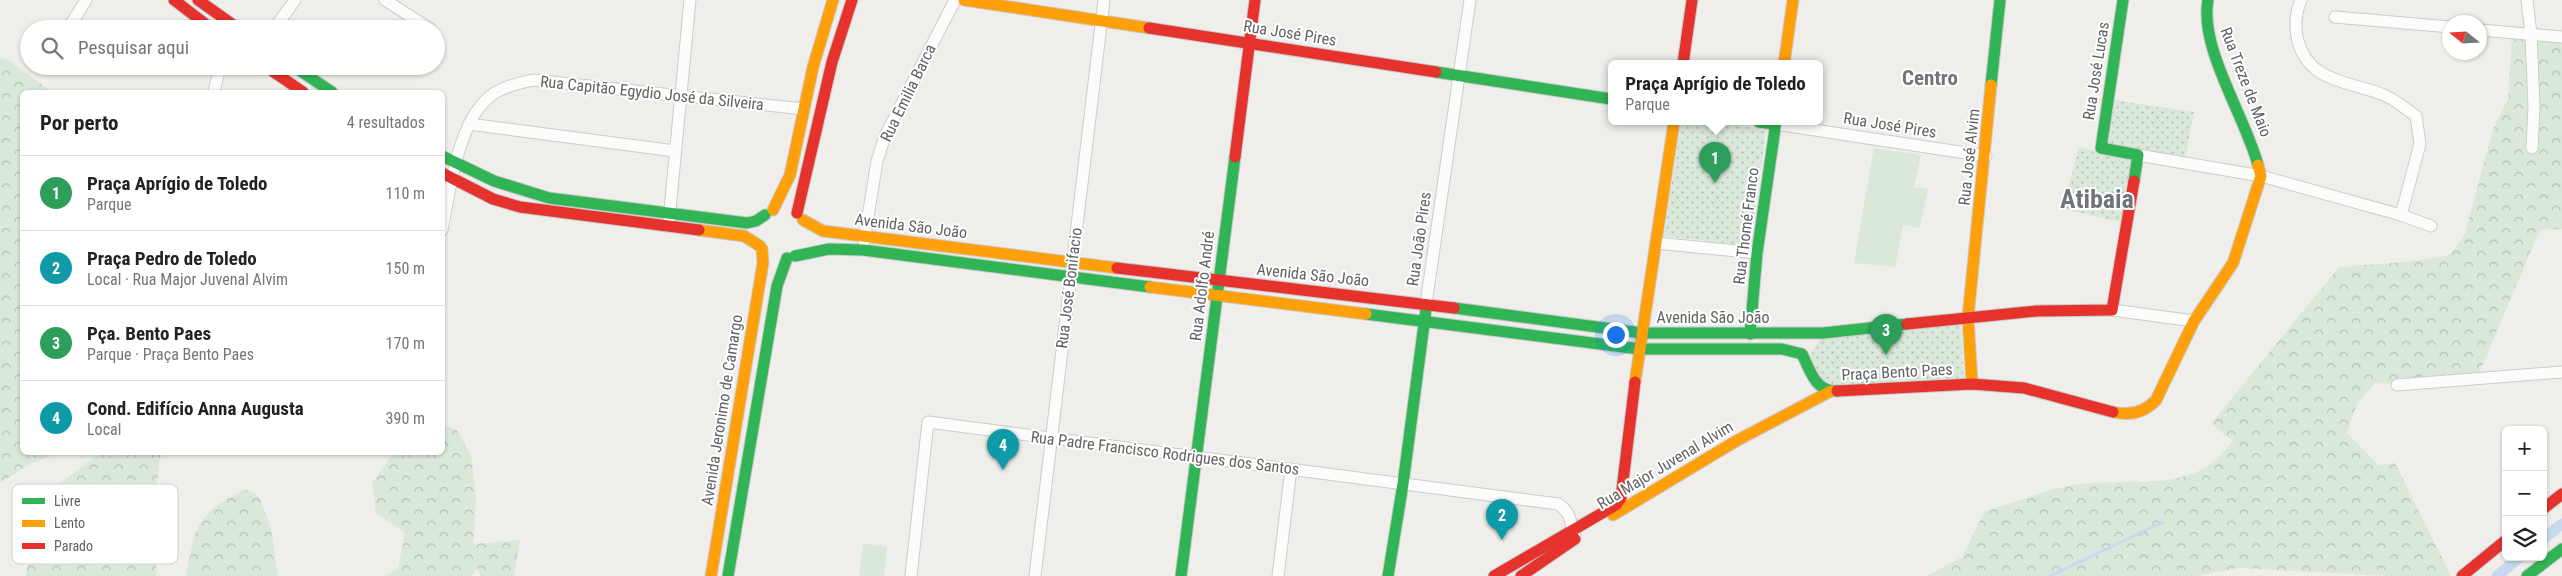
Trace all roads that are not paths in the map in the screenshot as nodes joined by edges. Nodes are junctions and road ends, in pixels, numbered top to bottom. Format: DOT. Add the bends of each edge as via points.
graph roads {
  1 [pos="86,0"];
  2 [pos="174,0"];
  3 [pos="295,0"];
  4 [pos="385,0"];
  5 [pos="690,0"];
  6 [pos="833,0"];
  7 [pos="852,0"];
  8 [pos="955,0"];
  9 [pos="964,0"];
  10 [pos="1104,0"];
  11 [pos="1255,0"];
  12 [pos="1470,0"];
  13 [pos="1692,0"];
  14 [pos="1793,0"];
  15 [pos="2000,0"];
  16 [pos="2123,0"];
  17 [pos="2208,0"];
  18 [pos="2301,0"];
  19 [pos="2527,0"];
  20 [pos="200,1"];
  21 [pos="194,15"];
  22 [pos="2335,17"];
  23 [pos="74,20"];
  24 [pos="200,20"];
  25 [pos="225,20"];
  26 [pos="281,20"];
  27 [pos="416,20"];
  28 [pos="1101,21"];
  29 [pos="2442,26"];
  30 [pos="2487,31"];
  31 [pos="2531,34"];
  32 [pos="2562,36"];
  33 [pos="1250,44"];
  34 [pos="1684,60"];
  35 [pos="1785,60"];
  36 [pos="218,75"];
  37 [pos="277,75"];
  38 [pos="295,75"];
  39 [pos="306,75"];
  40 [pos="1460,76"];
  41 [pos="292,86"];
  42 [pos="214,90"];
  43 [pos="299,90"];
  44 [pos="329,90"];
  45 [pos="681,97"];
  46 [pos="1608,99"];
  47 [pos="804,109"];
  48 [pos="469,124"];
  49 [pos="1674,125"];
  50 [pos="1776,125"];
  51 [pos="1789,125"];
  52 [pos="2532,148"];
  53 [pos="675,151"];
  54 [pos="2138,155"];
  55 [pos="1986,156"];
  56 [pos="445,158"];
  57 [pos="456,163"];
  58 [pos="447,176"];
  59 [pos="2261,176"];
  60 [pos="445,198"];
  61 [pos="602,204"];
  62 [pos="670,212"];
  63 [pos="769,213"];
  64 [pos="2401,215"];
  65 [pos="600,217"];
  66 [pos="800,217"];
  67 [pos="668,225"];
  68 [pos="2431,226"];
  69 [pos="865,237"];
  70 [pos="909,242"];
  71 [pos="1656,243"];
  72 [pos="761,247"];
  73 [pos="863,250"];
  74 [pos="1757,253"];
  75 [pos="907,255"];
  76 [pos="791,257"];
  77 [pos="1072,263"];
  78 [pos="1070,276"];
  79 [pos="1219,281"];
  80 [pos="1300,290"];
  81 [pos="1218,294"];
  82 [pos="1299,304"];
  83 [pos="1426,304"];
  84 [pos="2112,310"];
  85 [pos="1490,313"];
  86 [pos="1968,317"];
  87 [pos="1424,320"];
  88 [pos="2194,321"];
  89 [pos="1488,328"];
  90 [pos="1642,333"];
  91 [pos="1823,333"];
  92 [pos="1750,334"];
  93 [pos="1639,349"];
  94 [pos="1806,361"];
  95 [pos="2562,372"];
  96 [pos="1972,384"];
  97 [pos="2397,385"];
  98 [pos="1832,391"];
  99 [pos="1051,438"];
  100 [pos="1197,457"];
  101 [pos="1291,469"];
  102 [pos="1623,479"];
  103 [pos="1403,484"];
  104 [pos="2562,494"];
  105 [pos="1642,496"];
  106 [pos="2547,506"];
  107 [pos="1574,534"];
  108 [pos="2502,543"];
  109 [pos="2562,549"];
  110 [pos="711,576"];
  111 [pos="728,576"];
  112 [pos="911,576"];
  113 [pos="1034,576"];
  114 [pos="1181,576"];
  115 [pos="1278,576"];
  116 [pos="1388,576"];
  117 [pos="1494,576"];
  118 [pos="1521,576"];
  119 [pos="2462,576"];
  120 [pos="2527,576"];
  1 -- 23 [label="street"];
  2 -- 21 [label="main road"];
  3 -- 26 [label="street"];
  4 -- 27 [label="street"];
  5 -- 45 [label="street"];
  6 -- 47 [label="main road" via="820,39"];
  7 -- 66 [label="main road" via="832,62"];
  8 -- 69 [label="street, Rua Emilia Barca" via="885,136 877,161"];
  9 -- 28 [label="main road, Rua José Pires"];
  10 -- 28 [label="street, Rua José Bonifacio"];
  11 -- 33 [label="main road, Rua Adolfo André"];
  12 -- 40 [label="street, Rua João Pires"];
  13 -- 34 [label="main road"];
  14 -- 35 [label="main road"];
  15 -- 55 [label="main road, Rua José Alvim"];
  16 -- 54 [label="main road, Rua José Lucas" via="2101,148"];
  17 -- 59 [label="main road, Rua Treze de Maio" via="2205,17 2217,61 2251,139"];
  18 -- 64 [label="street" via="2296,13 2296,33 2310,66 2322,75 2385,96 2416,116 2420,144"];
  19 -- 31 [label="street"];
  20 -- 21 [label="main road"];
  20 -- 25 [label="main road"];
  21 -- 24 [label="main road"];
  22 -- 29 [label="street"];
  28 -- 33 [label="main road, Rua José Pires"];
  28 -- 77 [label="street, Rua José Bonifacio"];
  30 -- 31 [label="street"];
  31 -- 32 [label="street"];
  31 -- 52 [label="street"];
  33 -- 40 [label="main road, Rua José Pires"];
  33 -- 79 [label="main road, Rua Adolfo André"];
  36 -- 42 [label="street"];
  37 -- 41 [label="main road"];
  38 -- 41 [label="main road"];
  39 -- 44 [label="main road"];
  40 -- 46 [label="main road, Rua José Pires"];
  40 -- 83 [label="street, Rua João Pires"];
  41 -- 43 [label="main road"];
  45 -- 47 [label="street, Rua Capitão Egydio José da Silveira"];
  45 -- 48 [label="street, Rua Capitão Egydio José da Silveira" via="533,80 507,86 487,99"];
  45 -- 53 [label="street"];
  47 -- 63 [label="main road" via="784,192"];
  48 -- 53 [label="street"];
  48 -- 57 [label="street, Rua Capitão Egydio José da Silveira"];
  49 -- 71 [label="main road"];
  50 -- 74 [label="main road, Rua Thomé Franco"];
  51 -- 55 [label="street, Rua José Pires"];
  53 -- 62 [label="street"];
  54 -- 59 [label="street"];
  54 -- 84 [label="main road"];
  55 -- 86 [label="main road, Rua José Alvim"];
  56 -- 57 [label="main road"];
  57 -- 58 [label="street, Rua Capitão Egydio José da Silveira"];
  57 -- 61 [label="main road" via="521,191"];
  58 -- 60 [label="street, Rua Capitão Egydio José da Silveira"];
  58 -- 65 [label="main road" via="493,199 520,207"];
  59 -- 64 [label="street"];
  59 -- 88 [label="main road" via="2233,263"];
  61 -- 62 [label="main road"];
  61 -- 65 [label="main road"];
  62 -- 63 [label="main road" via="747,223"];
  62 -- 67 [label="street"];
  63 -- 66 [label="main road" via="790,210"];
  63 -- 72 [label="main road" via="758,230"];
  64 -- 68 [label="street"];
  65 -- 67 [label="main road"];
  66 -- 69 [label="main road, Avenida São João" via="823,231"];
  66 -- 76 [label="main road" via="806,240"];
  67 -- 72 [label="main road" via="744,236"];
  69 -- 70 [label="main road, Avenida São João"];
  69 -- 73 [label="street, Rua Emilia Barca"];
  70 -- 75 [label="main road"];
  70 -- 77 [label="main road, Avenida São João"];
  71 -- 74 [label="street"];
  71 -- 90 [label="main road"];
  72 -- 76 [label="main road" via="773,257"];
  72 -- 110 [label="main road, Avenida Jeronimo de Camargo" via="763,263"];
  73 -- 75 [label="main road, Avenida São João"];
  73 -- 76 [label="main road, Avenida São João" via="831,248"];
  74 -- 92 [label="main road, Rua Thomé Franco"];
  75 -- 78 [label="main road, Avenida São João"];
  76 -- 111 [label="main road" via="777,286"];
  77 -- 78 [label="street, Rua José Bonifacio"];
  77 -- 79 [label="main road, Avenida São João"];
  78 -- 81 [label="main road, Avenida São João"];
  78 -- 99 [label="street, Rua José Bonifacio"];
  79 -- 80 [label="main road, Avenida São João"];
  79 -- 81 [label="main road, Rua Adolfo André"];
  80 -- 82 [label="main road"];
  80 -- 83 [label="main road, Avenida São João"];
  81 -- 82 [label="main road, Avenida São João"];
  81 -- 100 [label="main road, Rua Adolfo André"];
  82 -- 87 [label="main road, Avenida São João"];
  83 -- 85 [label="main road, Avenida São João"];
  83 -- 87 [label="main road, Rua João Pires"];
  84 -- 86 [label="main road" via="2037,311"];
  84 -- 88 [label="street"];
  85 -- 89 [label="main road"];
  85 -- 90 [label="main road, Avenida São João"];
  86 -- 91 [label="main road"];
  86 -- 96 [label="main road, Praça Bento Paes"];
  87 -- 89 [label="main road, Avenida São João"];
  87 -- 103 [label="main road, Rua João Pires"];
  88 -- 96 [label="main road" via="2156,400 2143,411 2121,414 2024,388"];
  89 -- 93 [label="main road, Avenida São João"];
  90 -- 92 [label="main road, Avenida São João"];
  90 -- 93 [label="main road"];
  91 -- 92 [label="main road, Avenida São João"];
  91 -- 94 [label="main road"];
  93 -- 94 [label="main road, Avenida São João" via="1782,349 1802,354"];
  93 -- 102 [label="main road"];
  94 -- 98 [label="main road, Praça Bento Paes" via="1812,378 1819,386"];
  95 -- 97 [label="street"];
  96 -- 98 [label="main road, Praça Bento Paes"];
  98 -- 105 [label="main road, Rua Major Juvenal Alvim"];
  99 -- 100 [label="street, Rua Padre Francisco Rodrigues dos Santos"];
  99 -- 112 [label="street, Rua Padre Francisco Rodrigues dos Santos" via="928,422"];
  99 -- 113 [label="street, Rua José Bonifacio"];
  100 -- 101 [label="street, Rua Padre Francisco Rodrigues dos Santos"];
  100 -- 114 [label="main road, Rua Adolfo André"];
  101 -- 103 [label="street, Rua Padre Francisco Rodrigues dos Santos"];
  101 -- 115 [label="street"];
  102 -- 105 [label="main road" via="1629,493"];
  102 -- 107 [label="main road, Rua Major Juvenal Alvim" via="1619,502"];
  103 -- 107 [label="street, Rua Padre Francisco Rodrigues dos Santos" via="1558,504 1566,508"];
  103 -- 116 [label="main road, Rua João Pires"];
  104 -- 106 [label="main road"];
  105 -- 107 [label="main road, Rua Major Juvenal Alvim"];
  107 -- 117 [label="main road, Rua Major Juvenal Alvim"];
  107 -- 118 [label="main road, Rua Major Juvenal Alvim"];
  108 -- 119 [label="main road"];
  109 -- 120 [label="main road"];
}
